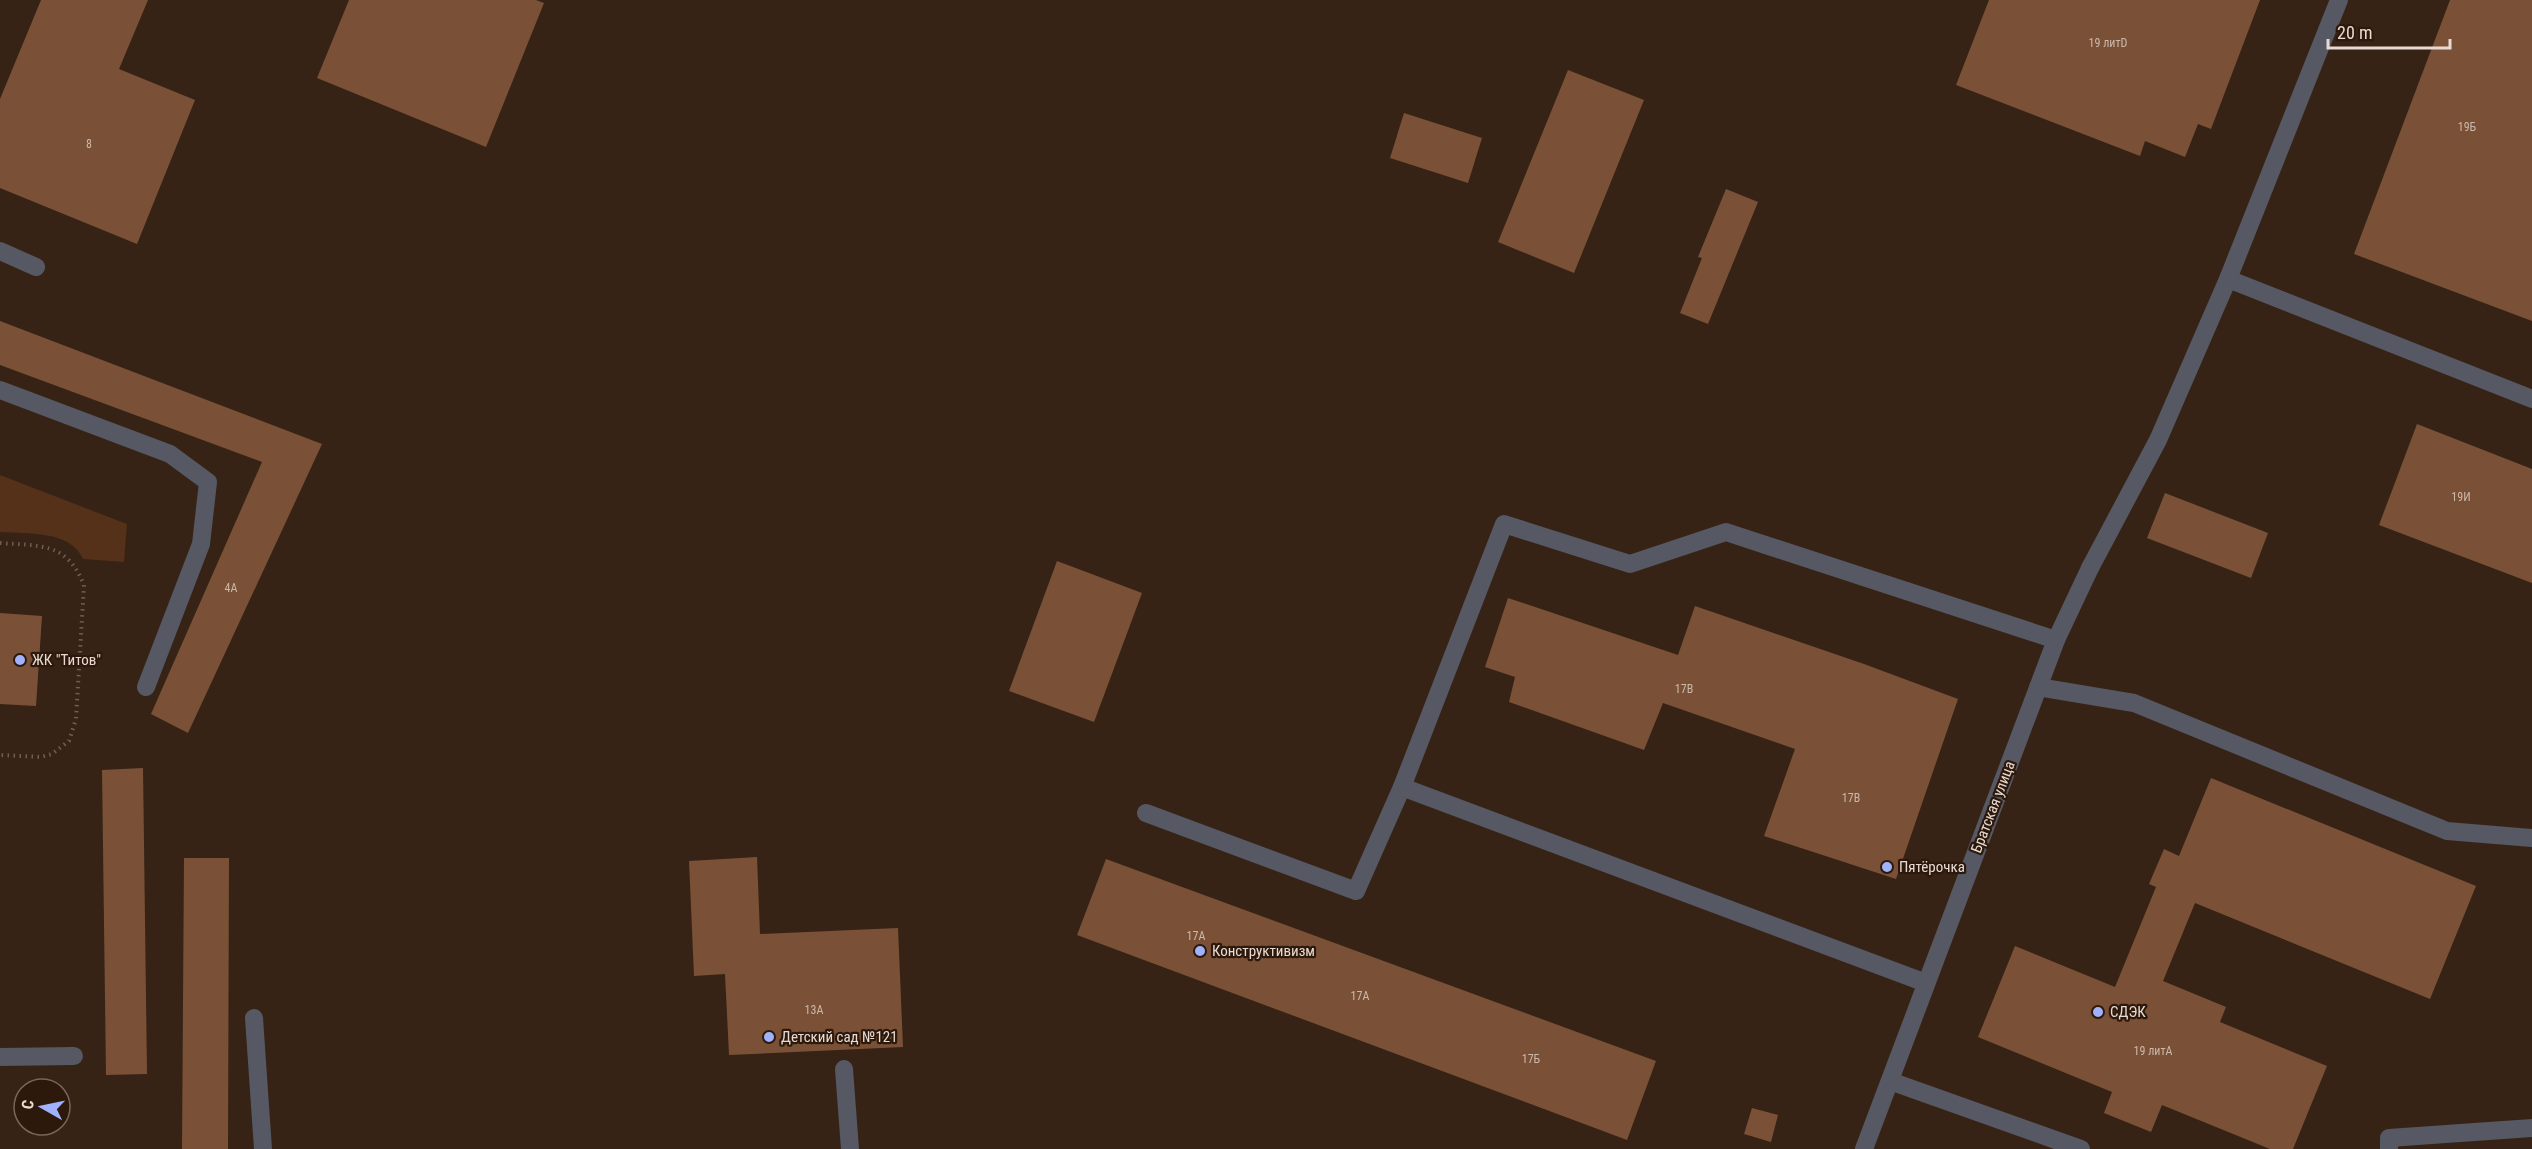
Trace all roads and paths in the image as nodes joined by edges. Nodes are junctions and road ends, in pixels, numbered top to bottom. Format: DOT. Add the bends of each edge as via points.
graph roads {
  1 [pos="2339,0"];
  2 [pos="0,251"];
  3 [pos="36,267"];
  4 [pos="2228,279"];
  5 [pos="0,390"];
  6 [pos="2532,399"];
  7 [pos="0,543"];
  8 [pos="2056,640"];
  9 [pos="146,687"];
  10 [pos="2038,687"];
  11 [pos="0,755"];
  12 [pos="1402,787"];
  13 [pos="1146,813"];
  14 [pos="2532,838"];
  15 [pos="1926,983"];
  16 [pos="254,1018"];
  17 [pos="74,1056"];
  18 [pos="0,1058"];
  19 [pos="844,1069"];
  20 [pos="1890,1081"];
  21 [pos="2532,1128"];
  22 [pos="263,1149"];
  23 [pos="850,1149"];
  24 [pos="1864,1149"];
  25 [pos="2081,1149"];
  26 [pos="2390,1149"];
  1 -- 4 [label="street, Братская улица"];
  2 -- 3 [label="street"];
  4 -- 6 [label="street"];
  4 -- 8 [label="street, Братская улица" via="2158,440"];
  5 -- 9 [label="street" via="170,454 208,482 201,544"];
  7 -- 11 [label="path" via="56,550 68,557 84,585 76,719 69,741 41,757"];
  8 -- 10 [label="street, Братская улица"];
  8 -- 12 [label="street" via="1726,532 1630,564 1504,524"];
  10 -- 14 [label="street" via="2134,703 2447,831"];
  10 -- 15 [label="street, Братская улица"];
  12 -- 13 [label="street" via="1356,891"];
  12 -- 15 [label="street"];
  15 -- 20 [label="street, Братская улица"];
  16 -- 22 [label="street"];
  17 -- 18 [label="street"];
  19 -- 23 [label="street"];
  20 -- 24 [label="street, Братская улица"];
  20 -- 25 [label="street"];
  21 -- 26 [label="street" via="2389,1138"];
}
